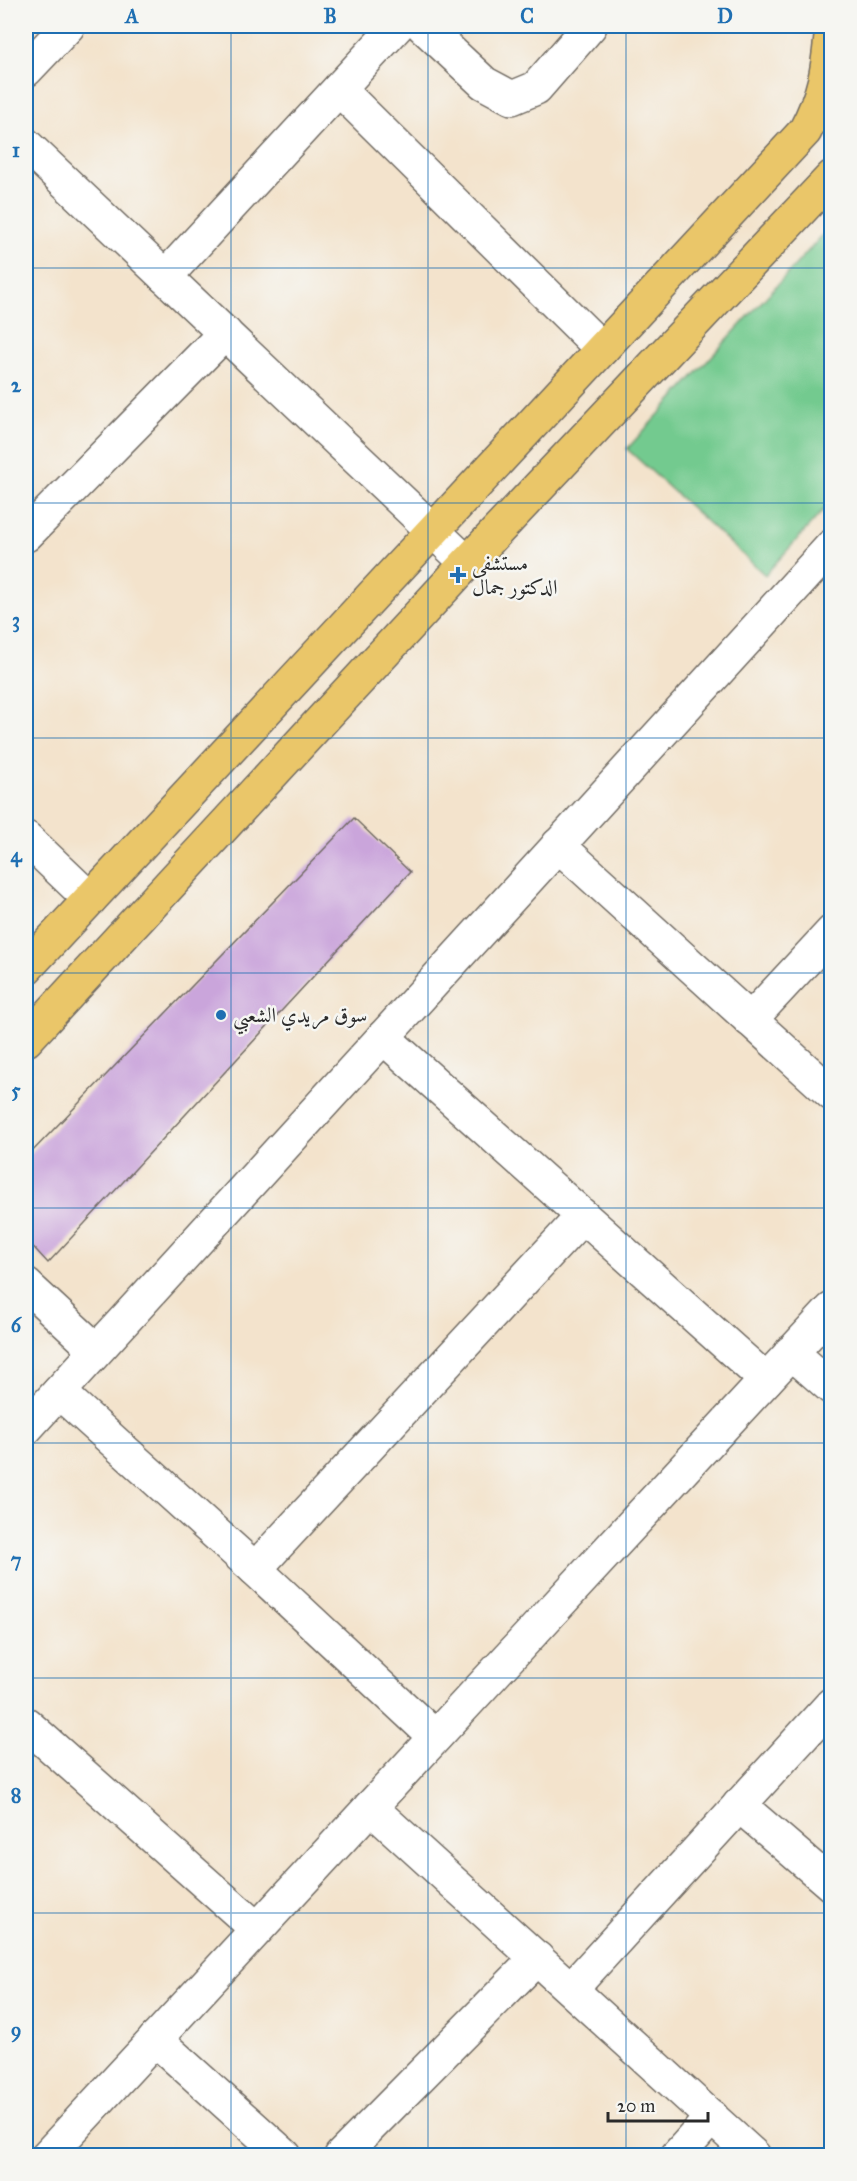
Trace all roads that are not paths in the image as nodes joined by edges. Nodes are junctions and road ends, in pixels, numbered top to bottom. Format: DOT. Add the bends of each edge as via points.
graph roads {
  1 [pos="68,26"];
  2 [pos="397,26"];
  3 [pos="423,26"];
  4 [pos="590,26"];
  5 [pos="831,27"];
  6 [pos="26,70"];
  7 [pos="339,89"];
  8 [pos="31,162"];
  9 [pos="831,177"];
  10 [pos="165,277"];
  11 [pos="225,333"];
  12 [pos="602,349"];
  13 [pos="433,530"];
  14 [pos="26,535"];
  15 [pos="831,546"];
  16 [pos="467,563"];
  17 [pos="26,838"];
  18 [pos="558,845"];
  19 [pos="90,899"];
  20 [pos="831,932"];
  21 [pos="26,968"];
  22 [pos="750,1020"];
  23 [pos="383,1037"];
  24 [pos="26,1040"];
  25 [pos="831,1094"];
  26 [pos="583,1216"];
  27 [pos="26,1285"];
  28 [pos="831,1309"];
  29 [pos="96,1350"];
  30 [pos="791,1352"];
  31 [pos="766,1380"];
  32 [pos="831,1388"];
  33 [pos="59,1392"];
  34 [pos="26,1428"];
  35 [pos="255,1569"];
  36 [pos="831,1704"];
  37 [pos="26,1724"];
  38 [pos="435,1737"];
  39 [pos="739,1805"];
  40 [pos="370,1807"];
  41 [pos="831,1885"];
  42 [pos="257,1929"];
  43 [pos="537,1959"];
  44 [pos="571,1989"];
  45 [pos="155,2039"];
  46 [pos="711,2117"];
  47 [pos="47,2156"];
  48 [pos="285,2156"];
  49 [pos="341,2156"];
  50 [pos="677,2156"];
  51 [pos="754,2156"];
  1 -- 6 [label="street"];
  2 -- 7 [label="street"];
  3 -- 4 [label="street" via="484,83 512,98 536,88"];
  5 -- 12 [label="main road" via="826,82 805,131"];
  7 -- 10 [label="street"];
  7 -- 12 [label="street"];
  8 -- 10 [label="street"];
  9 -- 16 [label="main road"];
  10 -- 11 [label="street"];
  11 -- 13 [label="street"];
  11 -- 14 [label="street"];
  12 -- 13 [label="main road"];
  13 -- 16 [label="street"];
  13 -- 19 [label="main road"];
  15 -- 18 [label="street"];
  16 -- 24 [label="main road"];
  17 -- 19 [label="street"];
  18 -- 22 [label="street"];
  18 -- 23 [label="street"];
  19 -- 21 [label="main road"];
  20 -- 22 [label="street"];
  22 -- 25 [label="street"];
  23 -- 26 [label="street"];
  23 -- 29 [label="street"];
  26 -- 31 [label="street"];
  26 -- 35 [label="street"];
  27 -- 29 [label="street"];
  28 -- 30 [label="street"];
  29 -- 33 [label="street"];
  30 -- 31 [label="street"];
  30 -- 32 [label="street"];
  31 -- 38 [label="street"];
  33 -- 34 [label="street"];
  33 -- 35 [label="street"];
  35 -- 38 [label="street"];
  36 -- 39 [label="street"];
  37 -- 42 [label="street"];
  38 -- 40 [label="street"];
  39 -- 41 [label="street"];
  39 -- 44 [label="street"];
  40 -- 42 [label="street"];
  40 -- 43 [label="street"];
  42 -- 45 [label="street"];
  43 -- 44 [label="street"];
  43 -- 49 [label="street"];
  44 -- 46 [label="street"];
  45 -- 47 [label="street"];
  45 -- 48 [label="street"];
  46 -- 50 [label="street"];
  46 -- 51 [label="street"];
}
